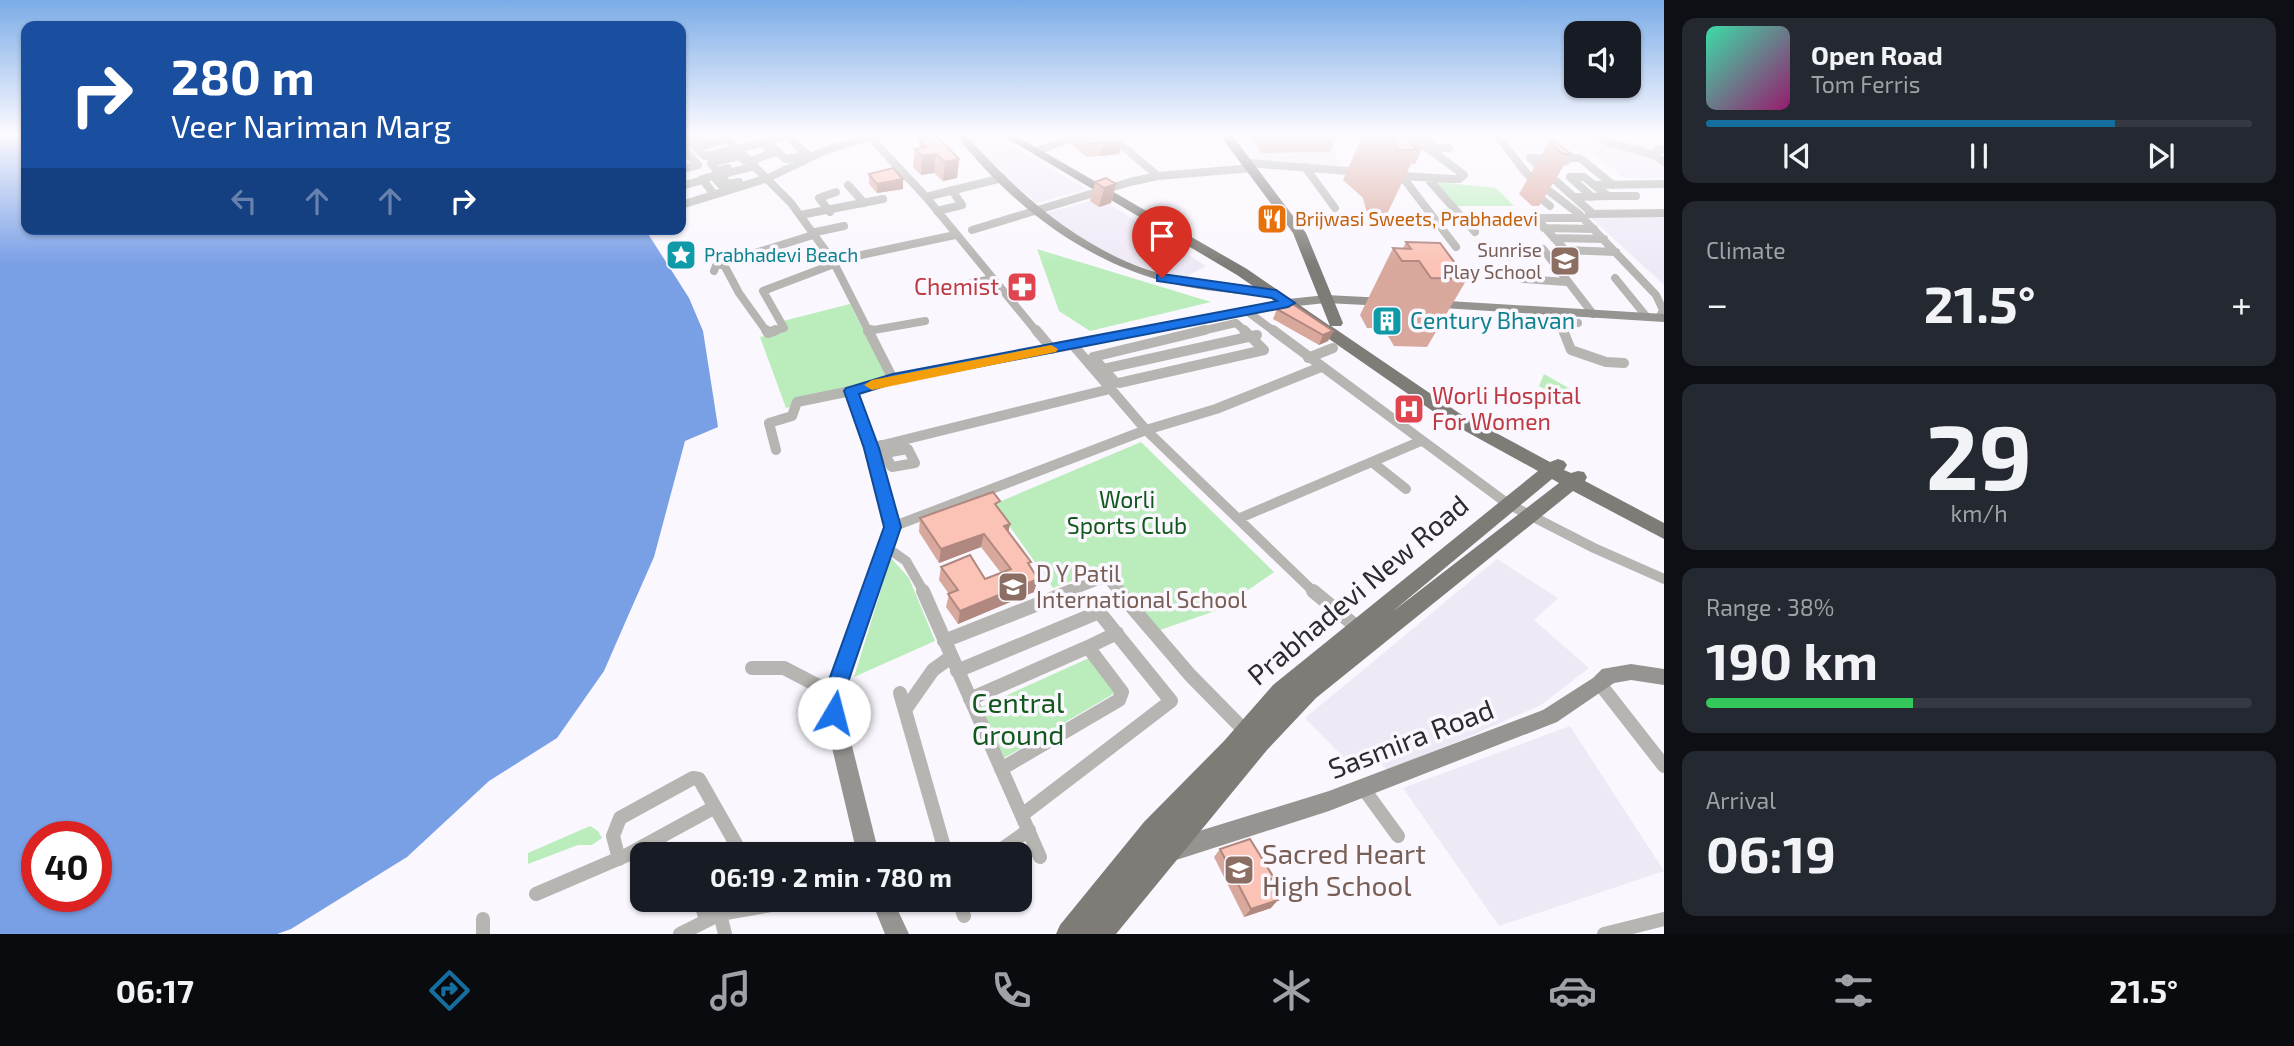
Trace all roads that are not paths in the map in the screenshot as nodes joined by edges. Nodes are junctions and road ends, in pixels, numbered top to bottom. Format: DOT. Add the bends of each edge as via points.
graph roads {
  1 [pos="695,178"];
  2 [pos="768,178"];
  3 [pos="908,178"];
  4 [pos="1002,178"];
  5 [pos="1081,178"];
  6 [pos="1152,178"];
  7 [pos="1259,178"];
  8 [pos="1313,178"];
  9 [pos="1368,178"];
  10 [pos="1402,178"];
  11 [pos="1422,178"];
  12 [pos="1427,178"];
  13 [pos="1461,178"];
  14 [pos="1532,178"];
  15 [pos="1552,178"];
  16 [pos="1571,178"];
  17 [pos="1585,178"];
  18 [pos="1605,178"];
  19 [pos="1370,180"];
  20 [pos="699,181"];
  21 [pos="1613,184"];
  22 [pos="1664,184"];
  23 [pos="686,185"];
  24 [pos="848,185"];
  25 [pos="1594,185"];
  26 [pos="952,190"];
  27 [pos="1101,190"];
  28 [pos="1530,191"];
  29 [pos="835,192"];
  30 [pos="710,193"];
  31 [pos="1636,196"];
  32 [pos="926,197"];
  33 [pos="1574,197"];
  34 [pos="1592,197"];
  35 [pos="1608,197"];
  36 [pos="686,199"];
  37 [pos="883,199"];
  38 [pos="1563,202"];
  39 [pos="686,203"];
  40 [pos="864,203"];
  41 [pos="968,206"];
  42 [pos="1335,208"];
  43 [pos="1036,209"];
  44 [pos="938,212"];
  45 [pos="830,213"];
  46 [pos="800,215"];
  47 [pos="1664,215"];
  48 [pos="1585,216"];
  49 [pos="844,226"];
  50 [pos="1545,228"];
  51 [pos="1594,229"];
  52 [pos="972,230"];
  53 [pos="1475,232"];
  54 [pos="812,234"];
  55 [pos="955,235"];
  56 [pos="1554,238"];
  57 [pos="1604,239"];
  58 [pos="1456,247"];
  59 [pos="1543,249"];
  60 [pos="1616,251"];
  61 [pos="834,262"];
  62 [pos="723,263"];
  63 [pos="714,271"];
  64 [pos="1615,278"];
  65 [pos="991,279"];
  66 [pos="1524,279"];
  67 [pos="1566,282"];
  68 [pos="928,293"];
  69 [pos="1438,293"];
  70 [pos="1282,299"];
  71 [pos="1326,299"];
  72 [pos="1307,300"];
  73 [pos="1397,303"];
  74 [pos="1418,303"];
  75 [pos="1449,304"];
  76 [pos="1248,312"];
  77 [pos="1593,314"];
  78 [pos="1657,317"];
  79 [pos="925,321"];
  80 [pos="1578,322"];
  81 [pos="1336,323"];
  82 [pos="1205,330"];
  83 [pos="868,331"];
  84 [pos="1255,336"];
  85 [pos="1167,339"];
  86 [pos="1218,344"];
  87 [pos="1073,345"];
  88 [pos="1128,348"];
  89 [pos="1333,348"];
  90 [pos="1052,349"];
  91 [pos="1179,352"];
  92 [pos="1231,358"];
  93 [pos="1308,358"];
  94 [pos="1140,361"];
  95 [pos="1624,363"];
  96 [pos="1193,366"];
  97 [pos="1321,367"];
  98 [pos="1100,370"];
  99 [pos="1153,376"];
  100 [pos="893,379"];
  101 [pos="1111,389"];
  102 [pos="851,391"];
  103 [pos="1146,430"];
  104 [pos="1421,441"];
  105 [pos="879,449"];
  106 [pos="776,450"];
  107 [pos="1372,462"];
  108 [pos="1566,473"];
  109 [pos="1406,489"];
  110 [pos="1508,504"];
  111 [pos="1528,515"];
  112 [pos="1240,518"];
  113 [pos="1664,522"];
  114 [pos="892,527"];
  115 [pos="1664,532"];
  116 [pos="886,547"];
  117 [pos="1664,579"];
  118 [pos="1358,628"];
  119 [pos="1117,633"];
  120 [pos="944,641"];
  121 [pos="1088,647"];
  122 [pos="951,657"];
  123 [pos="752,668"];
  124 [pos="957,671"];
  125 [pos="1664,677"];
  126 [pos="1600,684"];
  127 [pos="900,693"];
  128 [pos="834,694"];
  129 [pos="970,699"];
  130 [pos="905,710"];
  131 [pos="1246,732"];
  132 [pos="1664,766"];
  133 [pos="1001,769"];
  134 [pos="1363,788"];
  135 [pos="715,807"];
  136 [pos="1022,815"];
  137 [pos="1029,830"];
  138 [pos="1153,831"];
  139 [pos="1398,836"];
  140 [pos="735,842"];
  141 [pos="865,842"];
  142 [pos="943,842"];
  143 [pos="1012,842"];
  144 [pos="1170,851"];
  145 [pos="1040,857"];
  146 [pos="620,859"];
  147 [pos="536,894"];
  148 [pos="709,912"];
  149 [pos="739,912"];
  150 [pos="887,912"];
  151 [pos="963,912"];
  152 [pos="964,916"];
  153 [pos="713,917"];
  154 [pos="1664,919"];
  155 [pos="680,934"];
  156 [pos="725,934"];
  157 [pos="897,934"];
  158 [pos="1069,934"];
  159 [pos="1100,934"];
  160 [pos="1604,934"];
  1 -- 20 [label="street"];
  2 -- 30 [label="street"];
  2 -- 46 [label="street"];
  3 -- 32 [label="street"];
  4 -- 26 [label="street"];
  4 -- 43 [label="street"];
  5 -- 27 [label="main road"];
  6 -- 27 [label="street"];
  7 -- 71 [label="main road" via="1299,233"];
  8 -- 42 [label="street"];
  9 -- 19 [label="street"];
  10 -- 58 [label="street"];
  11 -- 12 [label="street"];
  12 -- 13 [label="street"];
  12 -- 53 [label="street"];
  14 -- 38 [label="street"];
  15 -- 33 [label="street"];
  16 -- 34 [label="street"];
  17 -- 25 [label="street"];
  18 -- 21 [label="street"];
  20 -- 23 [label="street"];
  20 -- 30 [label="street"];
  21 -- 22 [label="street"];
  21 -- 25 [label="street"];
  24 -- 40 [label="street"];
  25 -- 35 [label="street"];
  26 -- 32 [label="street"];
  26 -- 44 [label="street" via="962,205"];
  27 -- 43 [label="street"];
  27 -- 70 [label="main road"];
  28 -- 38 [label="street" via="1548,204"];
  29 -- 45 [label="street" via="819,198"];
  30 -- 36 [label="street"];
  30 -- 39 [label="street"];
  31 -- 35 [label="street"];
  32 -- 44 [label="street"];
  33 -- 34 [label="street"];
  33 -- 48 [label="street"];
  34 -- 35 [label="street"];
  37 -- 40 [label="street"];
  38 -- 48 [label="street"];
  40 -- 45 [label="street"];
  41 -- 44 [label="street"];
  43 -- 52 [label="street"];
  43 -- 70 [label="street" via="1103,257 1162,278"];
  44 -- 55 [label="street"];
  45 -- 46 [label="street"];
  46 -- 54 [label="street"];
  47 -- 48 [label="street"];
  48 -- 50 [label="street" via="1536,218"];
  48 -- 51 [label="street"];
  49 -- 54 [label="street"];
  50 -- 51 [label="street"];
  50 -- 56 [label="street"];
  51 -- 57 [label="street"];
  54 -- 61 [label="street"];
  54 -- 62 [label="street"];
  55 -- 61 [label="street"];
  55 -- 65 [label="street"];
  56 -- 57 [label="street"];
  56 -- 60 [label="street" via="1567,250"];
  57 -- 60 [label="street"];
  59 -- 67 [label="street"];
  60 -- 78 [label="street" via="1662,302"];
  61 -- 62 [label="street" via="763,291 783,328 768,333"];
  61 -- 83 [label="street"];
  62 -- 63 [label="street"];
  64 -- 78 [label="street"];
  65 -- 68 [label="street"];
  65 -- 90 [label="street"];
  66 -- 67 [label="street"];
  67 -- 77 [label="street"];
  69 -- 75 [label="street"];
  70 -- 72 [label="street"];
  70 -- 76 [label="street"];
  70 -- 108 [label="main road" via="1453,417"];
  71 -- 72 [label="street"];
  71 -- 73 [label="street"];
  71 -- 81 [label="main road"];
  72 -- 81 [label="main road"];
  74 -- 75 [label="street"];
  75 -- 80 [label="street"];
  76 -- 87 [label="street"];
  76 -- 93 [label="street"];
  77 -- 78 [label="street"];
  77 -- 80 [label="street"];
  79 -- 83 [label="street"];
  80 -- 95 [label="street" via="1559,322 1571,350"];
  81 -- 108 [label="main road" via="1464,411"];
  82 -- 84 [label="street" via="1238,323"];
  82 -- 85 [label="street"];
  82 -- 86 [label="street"];
  83 -- 100 [label="street"];
  84 -- 86 [label="street"];
  84 -- 92 [label="street" via="1264,350"];
  85 -- 88 [label="street"];
  85 -- 91 [label="street"];
  86 -- 91 [label="street"];
  86 -- 92 [label="street"];
  87 -- 90 [label="street"];
  87 -- 98 [label="street"];
  88 -- 94 [label="street"];
  88 -- 98 [label="street" via="1093,356"];
  89 -- 93 [label="street"];
  90 -- 100 [label="street"];
  91 -- 94 [label="street"];
  91 -- 96 [label="street"];
  92 -- 96 [label="street"];
  93 -- 97 [label="street"];
  94 -- 98 [label="street"];
  94 -- 99 [label="street"];
  96 -- 99 [label="street"];
  97 -- 103 [label="street" via="1216,409"];
  97 -- 104 [label="street"];
  98 -- 99 [label="street" via="1117,383"];
  98 -- 101 [label="street"];
  100 -- 102 [label="street"];
  101 -- 103 [label="street"];
  101 -- 105 [label="street"];
  102 -- 105 [label="street"];
  102 -- 106 [label="street" via="797,402 792,416 769,423"];
  103 -- 112 [label="street"];
  103 -- 114 [label="street"];
  104 -- 107 [label="street"];
  104 -- 110 [label="street"];
  105 -- 114 [label="street"];
  107 -- 109 [label="street"];
  107 -- 112 [label="street"];
  108 -- 110 [label="main road, Prabhadevi New Road"];
  108 -- 111 [label="main road, Prabhadevi New Road"];
  108 -- 113 [label="main road"];
  108 -- 115 [label="main road"];
  110 -- 111 [label="street"];
  110 -- 118 [label="main road, Prabhadevi New Road"];
  111 -- 117 [label="street"];
  111 -- 144 [label="main road, Prabhadevi New Road" via="1308,691"];
  112 -- 118 [label="street" via="1322,600"];
  114 -- 116 [label="street"];
  116 -- 120 [label="street" via="915,573"];
  116 -- 128 [label="street"];
  118 -- 131 [label="main road, Prabhadevi New Road" via="1281,692"];
  119 -- 121 [label="street"];
  119 -- 124 [label="street" via="1099,612"];
  119 -- 136 [label="street" via="1171,702"];
  120 -- 122 [label="street"];
  120 -- 131 [label="street" via="1107,577"];
  121 -- 129 [label="street"];
  121 -- 133 [label="street" via="1122,692 1119,701"];
  122 -- 124 [label="street"];
  122 -- 130 [label="street" via="933,670"];
  123 -- 128 [label="street" via="784,668"];
  124 -- 129 [label="street"];
  125 -- 126 [label="street, Sasmira Road" via="1620,672"];
  126 -- 132 [label="street"];
  126 -- 134 [label="street, Sasmira Road" via="1550,716"];
  127 -- 130 [label="street"];
  128 -- 141 [label="street" via="836,722"];
  129 -- 133 [label="street"];
  130 -- 142 [label="street"];
  131 -- 138 [label="main road, Prabhadevi New Road"];
  133 -- 136 [label="street"];
  134 -- 139 [label="street"];
  134 -- 144 [label="street, Sasmira Road"];
  135 -- 140 [label="street"];
  135 -- 146 [label="street"];
  135 -- 146 [label="street" via="699,779 686,780 620,818 613,836"];
  136 -- 137 [label="street"];
  137 -- 143 [label="street"];
  137 -- 145 [label="street"];
  138 -- 144 [label="street"];
  138 -- 158 [label="main road, Prabhadevi New Road"];
  144 -- 159 [label="main road, Prabhadevi New Road"];
  146 -- 147 [label="street"];
  148 -- 153 [label="street"];
  149 -- 153 [label="street"];
  150 -- 157 [label="street"];
  151 -- 152 [label="street"];
  153 -- 155 [label="street"];
  153 -- 156 [label="street"];
  154 -- 160 [label="street"];
}
